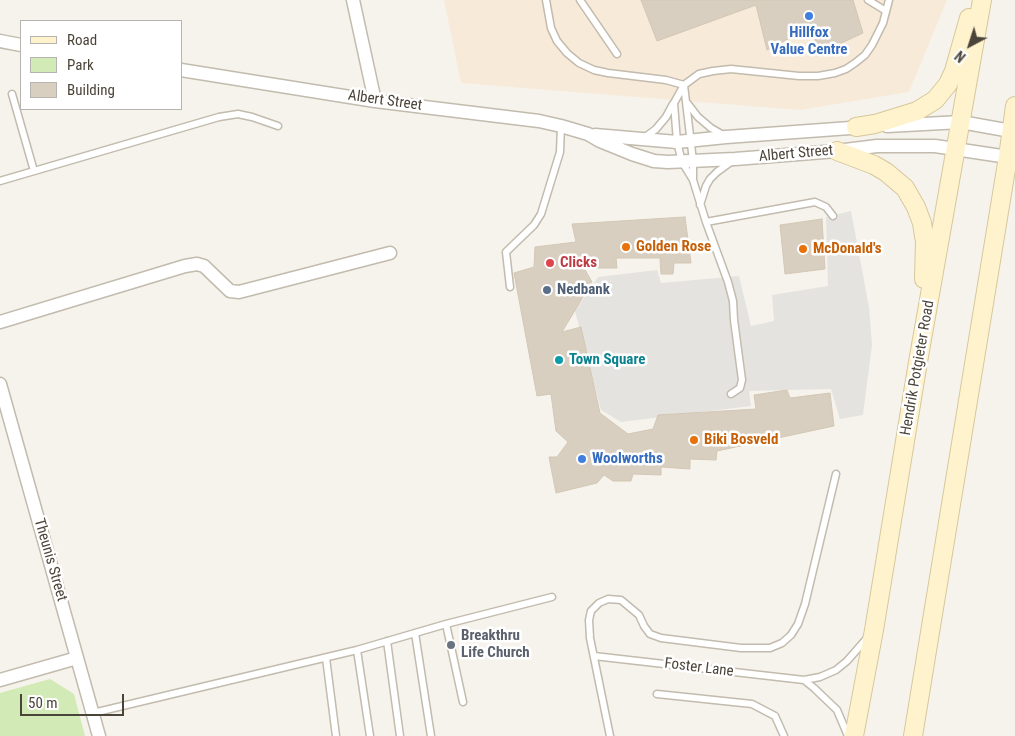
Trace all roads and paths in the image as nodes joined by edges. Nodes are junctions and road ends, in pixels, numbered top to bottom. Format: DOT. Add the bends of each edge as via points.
graph roads {
  1 [pos="353,0"];
  2 [pos="546,0"];
  3 [pos="580,0"];
  4 [pos="868,0"];
  5 [pos="889,0"];
  6 [pos="974,0"];
  7 [pos="982,0"];
  8 [pos="886,11"];
  9 [pos="0,41"];
  10 [pos="20,45"];
  11 [pos="617,54"];
  12 [pos="182,70"];
  13 [pos="684,85"];
  14 [pos="12,94"];
  15 [pos="375,101"];
  16 [pos="674,103"];
  17 [pos="687,103"];
  18 [pos="1015,106"];
  19 [pos="961,122"];
  20 [pos="278,126"];
  21 [pos="561,126"];
  22 [pos="856,127"];
  23 [pos="1013,132"];
  24 [pos="588,134"];
  25 [pos="726,137"];
  26 [pos="643,139"];
  27 [pos="691,141"];
  28 [pos="677,142"];
  29 [pos="956,149"];
  30 [pos="837,150"];
  31 [pos="1012,156"];
  32 [pos="735,159"];
  33 [pos="688,161"];
  34 [pos="34,171"];
  35 [pos="693,180"];
  36 [pos="0,182"];
  37 [pos="700,205"];
  38 [pos="833,216"];
  39 [pos="706,222"];
  40 [pos="390,254"];
  41 [pos="510,287"];
  42 [pos="0,322"];
  43 [pos="918,362"];
  44 [pos="0,384"];
  45 [pos="731,394"];
  46 [pos="836,474"];
  47 [pos="552,596"];
  48 [pos="446,624"];
  49 [pos="874,630"];
  50 [pos="415,633"];
  51 [pos="387,641"];
  52 [pos="357,650"];
  53 [pos="594,656"];
  54 [pos="77,658"];
  55 [pos="326,658"];
  56 [pos="0,680"];
  57 [pos="804,680"];
  58 [pos="657,694"];
  59 [pos="463,702"];
  60 [pos="93,713"];
  61 [pos="99,736"];
  62 [pos="336,736"];
  63 [pos="370,736"];
  64 [pos="400,736"];
  65 [pos="431,736"];
  66 [pos="610,736"];
  67 [pos="784,736"];
  68 [pos="848,736"];
  69 [pos="854,736"];
  70 [pos="913,736"];
  1 -- 15 [label="street"];
  2 -- 13 [label="lane" via="557,41 579,63 608,74"];
  3 -- 11 [label="lane"];
  4 -- 8 [label="lane"];
  5 -- 8 [label="lane"];
  6 -- 22 [label="main road" via="954,71 935,100 917,111"];
  7 -- 19 [label="main road, Hendrik Potgieter Road"];
  8 -- 13 [label="lane" via="872,45 846,69 818,76 713,70 699,74"];
  9 -- 10 [label="street"];
  12 -- 15 [label="street, Albert Street"];
  13 -- 16 [label="lane"];
  13 -- 17 [label="lane"];
  14 -- 34 [label="lane"];
  15 -- 21 [label="street, Albert Street"];
  16 -- 26 [label="lane" via="656,129"];
  16 -- 28 [label="lane"];
  17 -- 25 [label="lane" via="698,117"];
  17 -- 27 [label="lane"];
  18 -- 23 [label="main road"];
  19 -- 22 [label="street, Albert Street"];
  19 -- 23 [label="street, Albert Street"];
  19 -- 29 [label="main road, Hendrik Potgieter Road"];
  20 -- 34 [label="lane" via="238,114 219,116"];
  21 -- 24 [label="street, Albert Street"];
  21 -- 41 [label="lane" via="560,152 541,214 506,252"];
  22 -- 25 [label="street, Albert Street"];
  23 -- 31 [label="main road"];
  24 -- 26 [label="street, Albert Street"];
  24 -- 33 [label="street, Albert Street" via="654,160"];
  25 -- 27 [label="street, Albert Street"];
  26 -- 28 [label="street, Albert Street"];
  27 -- 28 [label="street, Albert Street"];
  27 -- 33 [label="lane"];
  28 -- 33 [label="lane"];
  29 -- 30 [label="street, Albert Street" via="906,145"];
  29 -- 31 [label="street, Albert Street"];
  29 -- 43 [label="main road, Hendrik Potgieter Road"];
  30 -- 32 [label="street, Albert Street"];
  30 -- 43 [label="main road" via="886,172 905,188 916,207 925,242"];
  31 -- 70 [label="main road"];
  32 -- 33 [label="street, Albert Street"];
  32 -- 37 [label="lane" via="710,179"];
  33 -- 35 [label="lane"];
  33 -- 35 [label="lane"];
  34 -- 36 [label="lane"];
  35 -- 37 [label="lane"];
  37 -- 39 [label="lane"];
  38 -- 39 [label="lane" via="826,207 815,202"];
  39 -- 45 [label="lane" via="733,301 742,380 740,388"];
  40 -- 42 [label="street" via="239,292 230,291 204,266 190,265"];
  43 -- 49 [label="main road, Hendrik Potgieter Road"];
  44 -- 54 [label="street, Theunis Street"];
  46 -- 53 [label="lane" via="805,604 798,624 782,643 770,648 741,648 661,638 650,634 638,615 621,600 608,599 591,611 590,638"];
  47 -- 48 [label="lane"];
  48 -- 50 [label="lane"];
  48 -- 59 [label="lane"];
  49 -- 57 [label="lane, Foster Lane" via="836,670"];
  49 -- 69 [label="main road, Hendrik Potgieter Road"];
  50 -- 51 [label="lane"];
  50 -- 65 [label="lane"];
  51 -- 52 [label="lane"];
  51 -- 64 [label="lane"];
  52 -- 55 [label="lane"];
  52 -- 63 [label="lane"];
  53 -- 57 [label="lane, Foster Lane"];
  53 -- 66 [label="lane"];
  54 -- 56 [label="street"];
  54 -- 60 [label="street, Theunis Street"];
  55 -- 60 [label="lane"];
  55 -- 62 [label="lane"];
  57 -- 68 [label="lane" via="837,710"];
  58 -- 67 [label="lane" via="752,704 775,716"];
  60 -- 61 [label="street, Theunis Street"];
}
